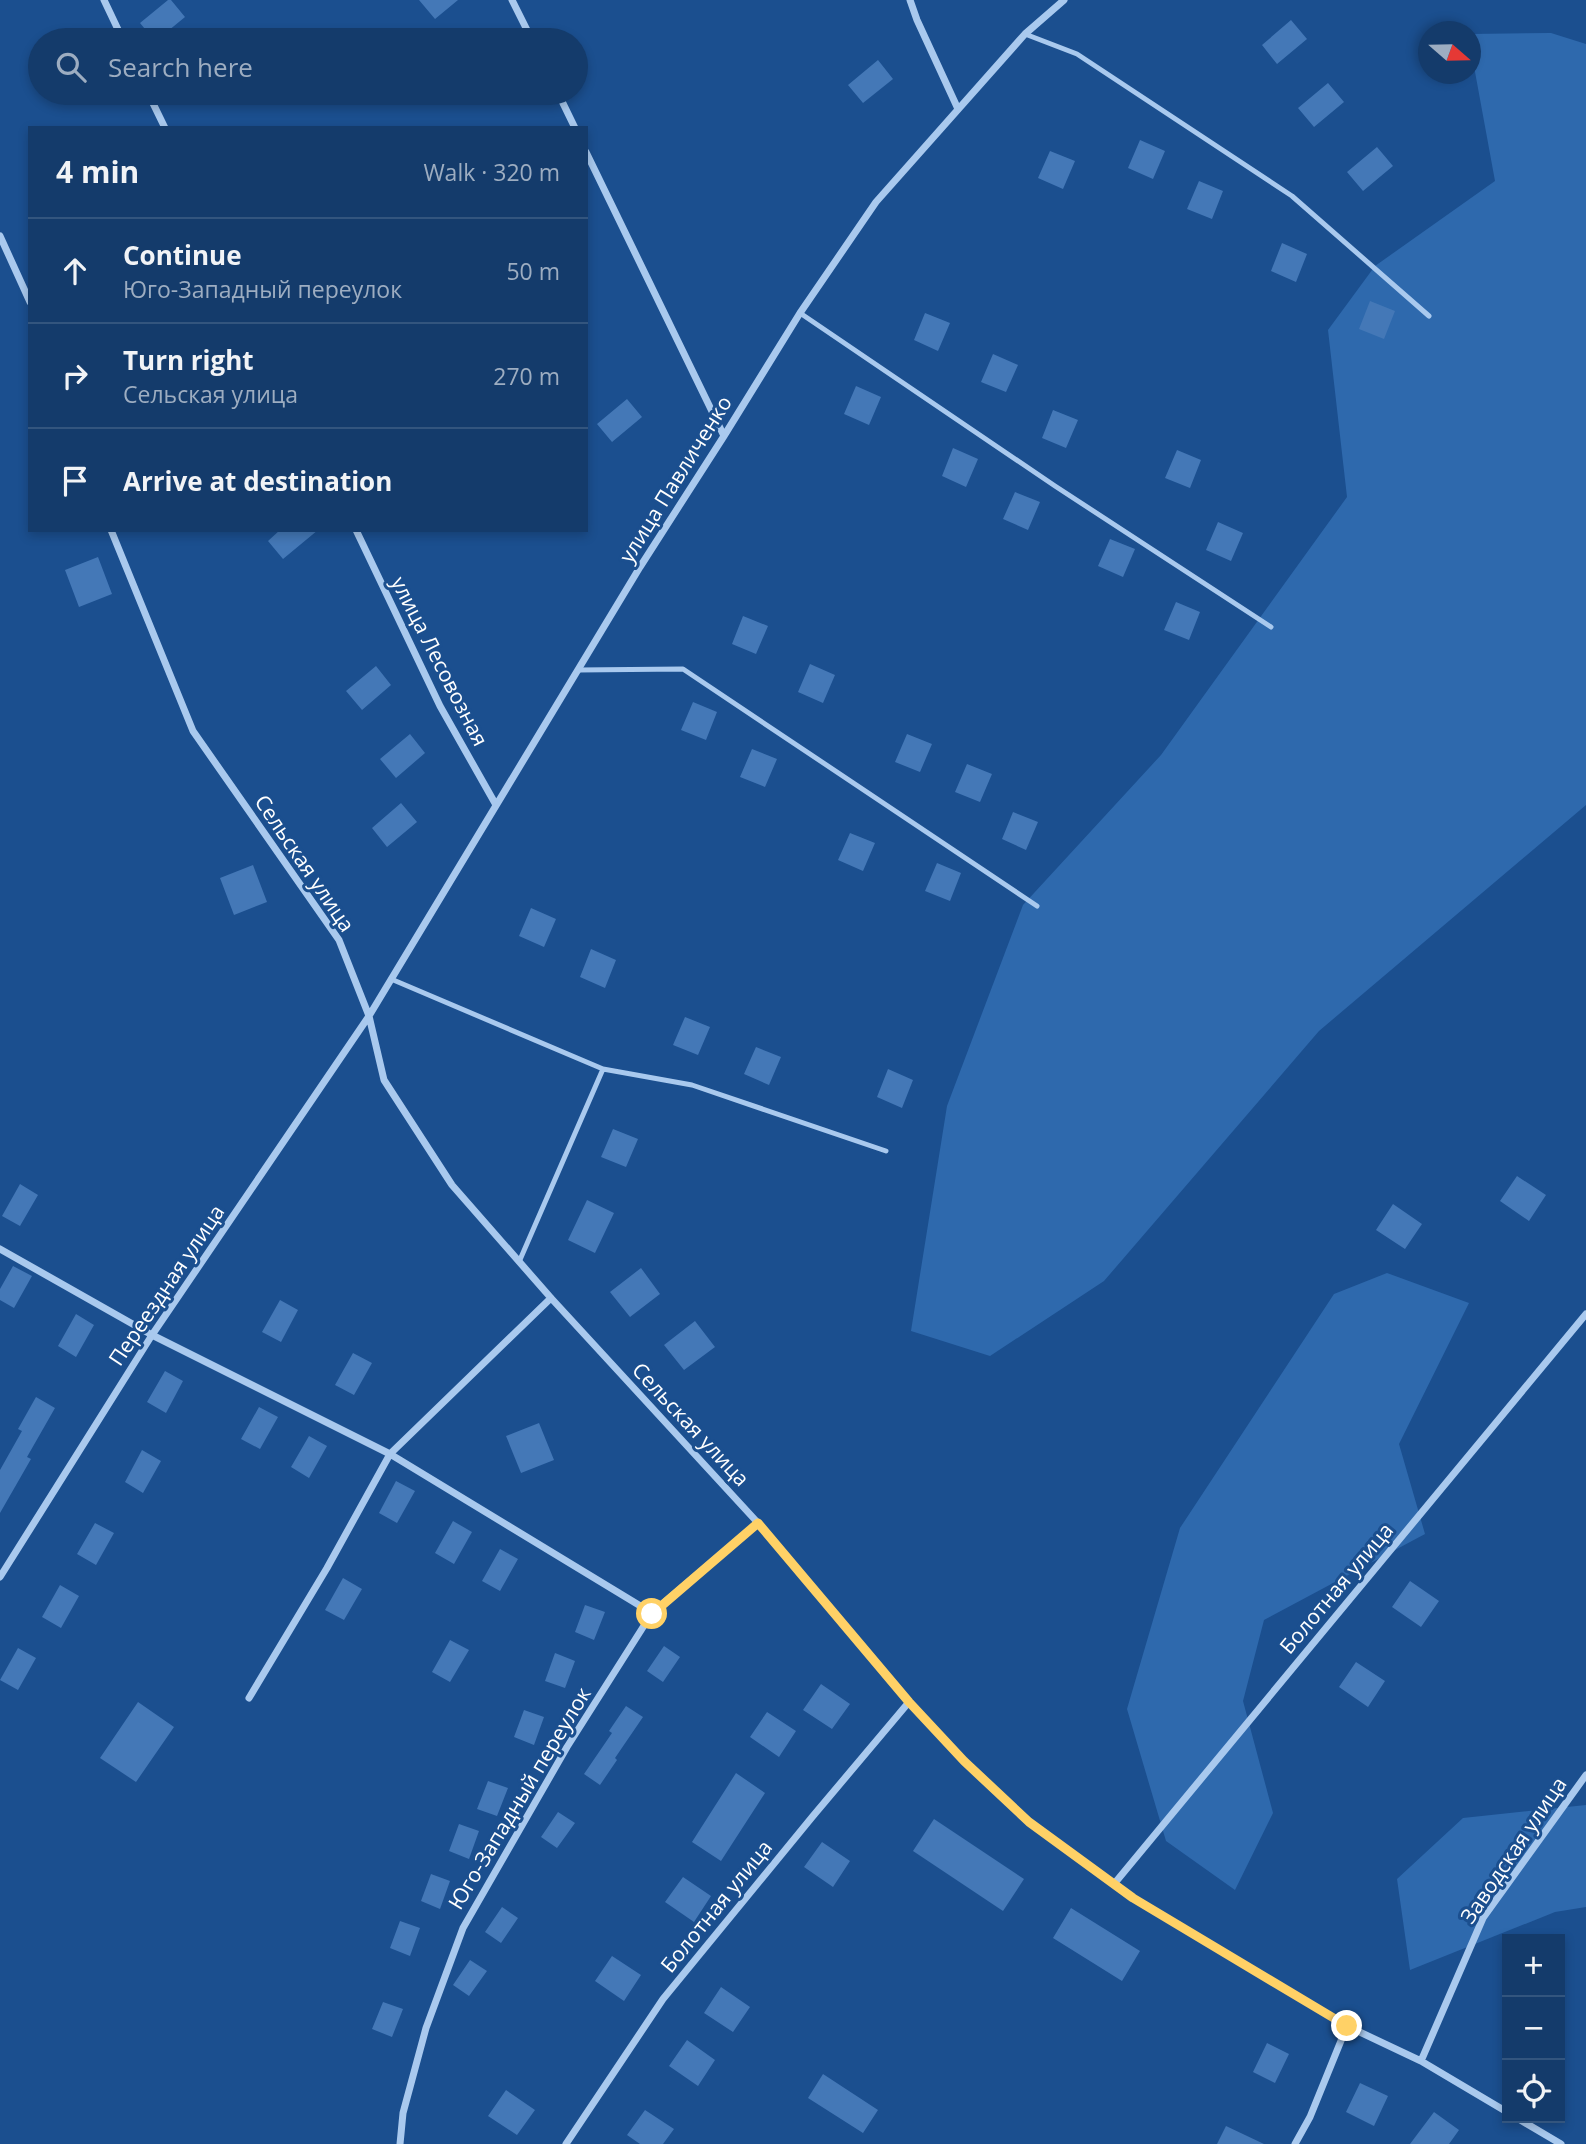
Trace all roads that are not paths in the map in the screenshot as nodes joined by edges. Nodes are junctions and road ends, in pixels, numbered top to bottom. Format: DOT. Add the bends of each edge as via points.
graph roads {
  1 [pos="104,0"];
  2 [pos="512,0"];
  3 [pos="910,0"];
  4 [pos="1064,0"];
  5 [pos="117,28"];
  6 [pos="526,28"];
  7 [pos="1024,34"];
  8 [pos="154,105"];
  9 [pos="564,105"];
  10 [pos="958,109"];
  11 [pos="164,126"];
  12 [pos="574,126"];
  13 [pos="588,156"];
  14 [pos="0,236"];
  15 [pos="28,298"];
  16 [pos="800,313"];
  17 [pos="1429,316"];
  18 [pos="724,436"];
  19 [pos="112,532"];
  20 [pos="357,532"];
  21 [pos="1271,627"];
  22 [pos="578,670"];
  23 [pos="496,805"];
  24 [pos="1037,906"];
  25 [pos="391,979"];
  26 [pos="369,1016"];
  27 [pos="603,1069"];
  28 [pos="886,1151"];
  29 [pos="0,1250"];
  30 [pos="519,1262"];
  31 [pos="551,1298"];
  32 [pos="1586,1314"];
  33 [pos="152,1335"];
  34 [pos="390,1454"];
  35 [pos="758,1523"];
  36 [pos="0,1577"];
  37 [pos="652,1614"];
  38 [pos="249,1698"];
  39 [pos="909,1702"];
  40 [pos="1586,1775"];
  41 [pos="1114,1884"];
  42 [pos="1347,2026"];
  43 [pos="1421,2061"];
  44 [pos="1502,2109"];
  45 [pos="1525,2123"];
  46 [pos="400,2144"];
  47 [pos="566,2144"];
  48 [pos="1295,2144"];
  49 [pos="1561,2144"];
  1 -- 5 [label="street"];
  2 -- 6 [label="street"];
  3 -- 10 [label="street"];
  4 -- 7 [label="street, улица Павличенко"];
  7 -- 10 [label="street, улица Павличенко"];
  7 -- 17 [label="lane" via="1077,54 1292,196"];
  8 -- 11 [label="street"];
  9 -- 12 [label="street"];
  10 -- 16 [label="street, улица Павличенко" via="876,202"];
  13 -- 18 [label="street"];
  14 -- 15 [label="street"];
  16 -- 18 [label="street, улица Павличенко"];
  16 -- 21 [label="lane"];
  18 -- 22 [label="street, улица Павличенко"];
  19 -- 26 [label="street, Сельская улица" via="193,731 339,940"];
  20 -- 23 [label="street, улица Лесовозная" via="440,706"];
  22 -- 23 [label="street, улица Павличенко"];
  22 -- 24 [label="lane" via="683,669"];
  23 -- 25 [label="street, улица Павличенко"];
  25 -- 26 [label="street, улица Павличенко"];
  25 -- 27 [label="lane"];
  26 -- 30 [label="street, Сельская улица" via="384,1080 452,1185"];
  26 -- 33 [label="street, Переездная улица"];
  27 -- 28 [label="lane" via="692,1085"];
  27 -- 30 [label="lane"];
  29 -- 33 [label="street"];
  30 -- 31 [label="street, Сельская улица"];
  31 -- 34 [label="street"];
  31 -- 35 [label="street, Сельская улица"];
  32 -- 41 [label="street, Болотная улица"];
  33 -- 34 [label="street"];
  33 -- 36 [label="street, Переездная улица"];
  34 -- 37 [label="street"];
  34 -- 38 [label="street"];
  35 -- 37 [label="street, Юго-Западный переулок"];
  35 -- 39 [label="street, Сельская улица"];
  37 -- 46 [label="street, Юго-Западный переулок" via="567,1747 463,1928 426,2028 403,2113"];
  39 -- 41 [label="street, Сельская улица" via="1029,1822"];
  39 -- 47 [label="street, Болотная улица" via="663,1999"];
  40 -- 43 [label="street, Заводская улица" via="1483,1918"];
  41 -- 42 [label="street, Сельская улица"];
  42 -- 43 [label="street, Сельская улица"];
  42 -- 48 [label="street"];
  43 -- 44 [label="street, Сельская улица"];
  45 -- 49 [label="street"];
}
